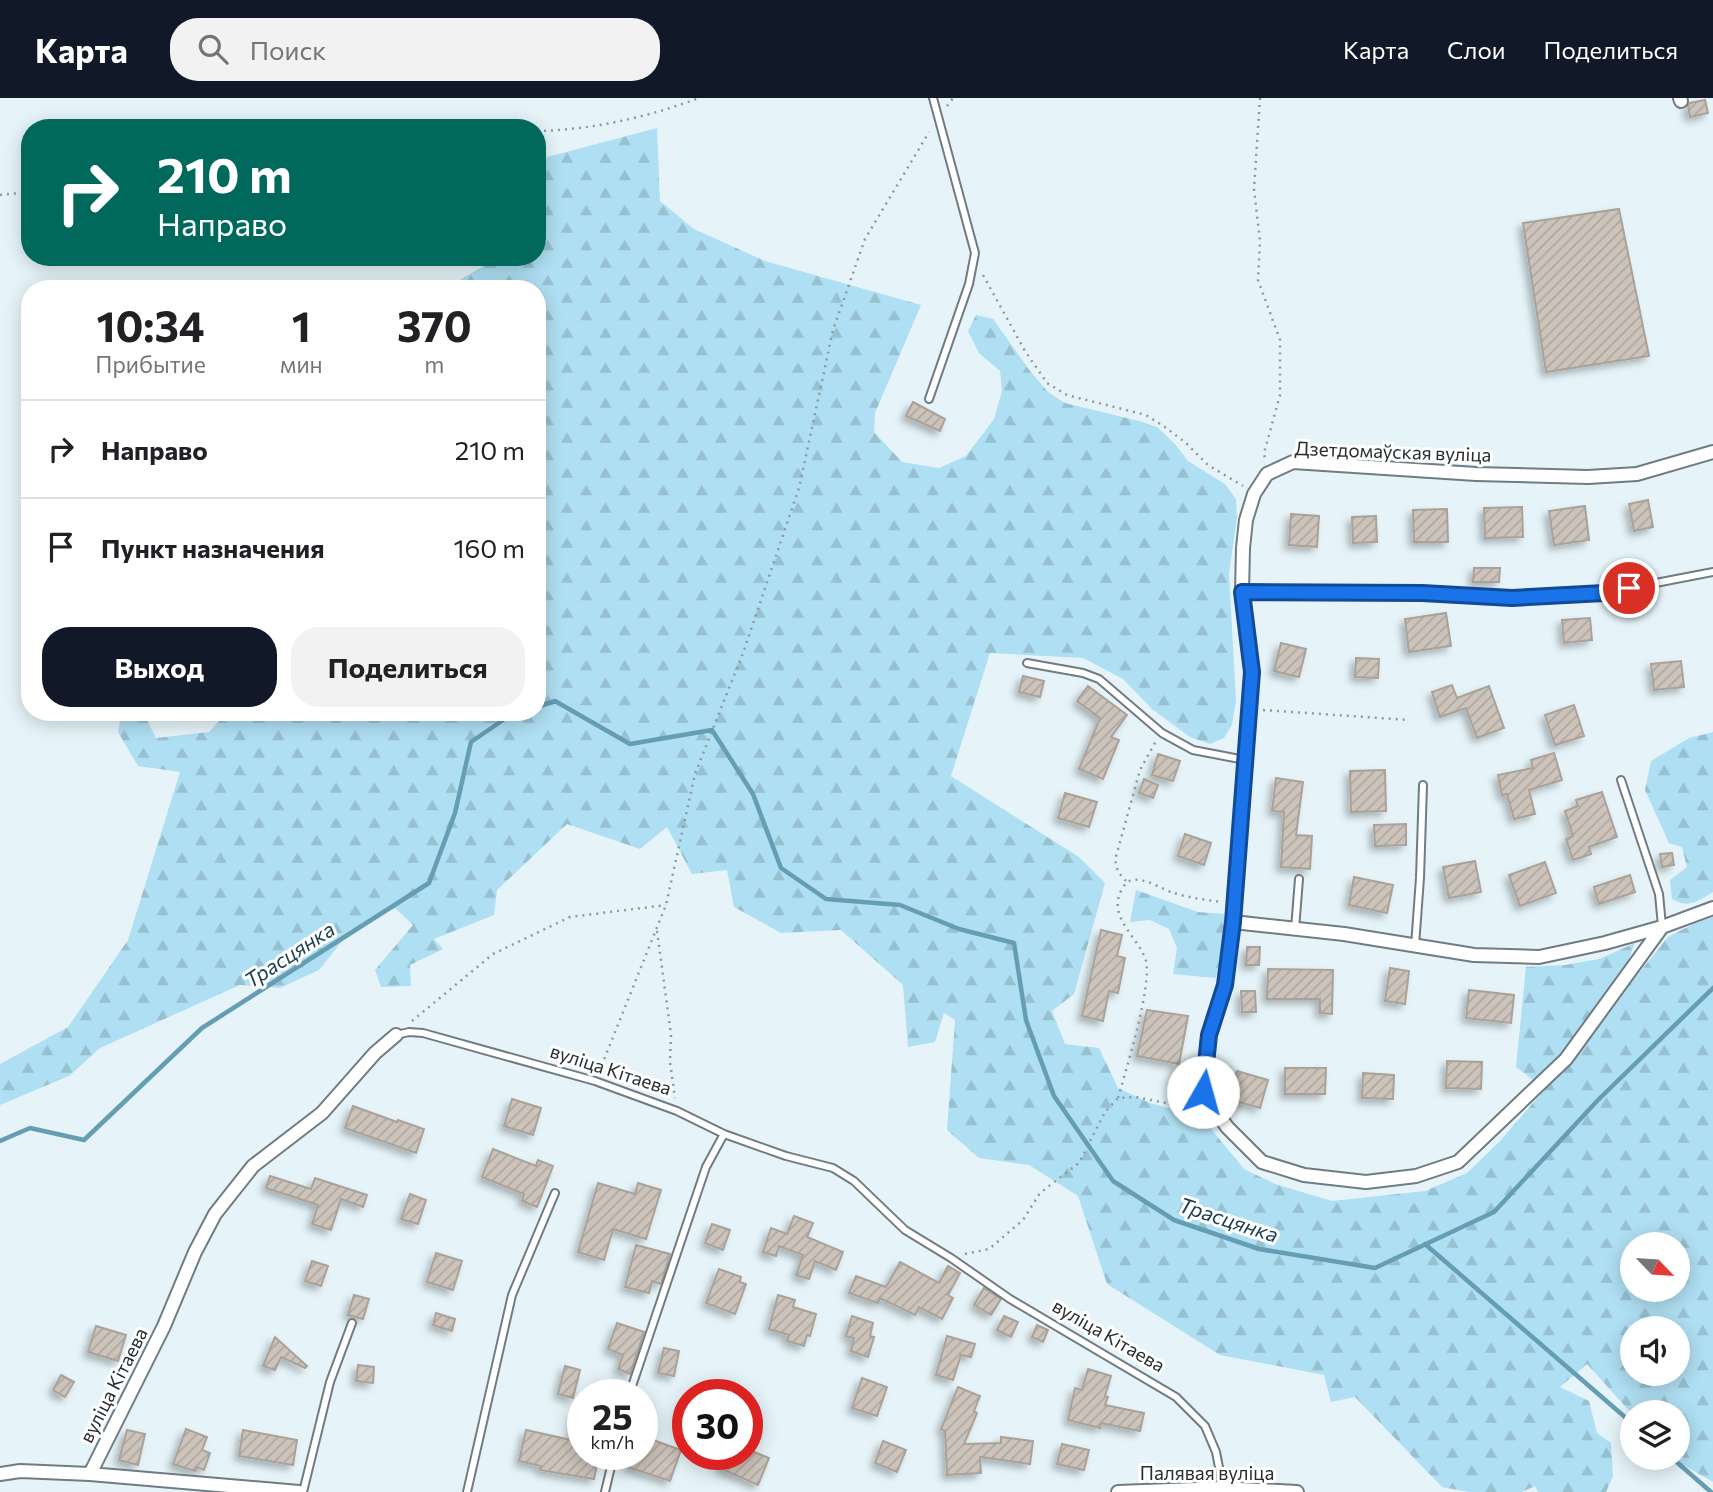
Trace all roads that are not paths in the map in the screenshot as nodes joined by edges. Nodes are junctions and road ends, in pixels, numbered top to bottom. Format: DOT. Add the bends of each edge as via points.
graph roads {
  1 [pos="933,98"];
  2 [pos="929,399"];
  3 [pos="1713,452"];
  4 [pos="1713,572"];
  5 [pos="1242,592"];
  6 [pos="1027,663"];
  7 [pos="1245,760"];
  8 [pos="1620,780"];
  9 [pos="1423,785"];
  10 [pos="1299,879"];
  11 [pos="1713,908"];
  12 [pos="1233,922"];
  13 [pos="1662,927"];
  14 [pos="1295,929"];
  15 [pos="1415,946"];
  16 [pos="396,1035"];
  17 [pos="724,1134"];
  18 [pos="555,1193"];
  19 [pos="352,1324"];
  20 [pos="634,1379"];
  21 [pos="610,1470"];
  22 [pos="0,1474"];
  23 [pos="90,1474"];
  24 [pos="1223,1488"];
  25 [pos="1163,1491"];
  26 [pos="301,1492"];
  27 [pos="467,1492"];
  28 [pos="605,1492"];
  29 [pos="1118,1492"];
  30 [pos="1297,1492"];
  1 -- 2 [label="lane" via="975,253 969,284"];
  3 -- 5 [label="street, Дзетдомаўская вуліца" via="1637,474 1588,477 1293,462 1267,474 1254,494 1242,548"];
  4 -- 5 [label="lane" via="1604,593 1512,598"];
  5 -- 7 [label="street" via="1252,672"];
  6 -- 7 [label="lane" via="1099,679 1162,733 1193,750"];
  7 -- 12 [label="street"];
  8 -- 13 [label="lane" via="1660,894"];
  9 -- 15 [label="lane"];
  10 -- 14 [label="lane"];
  11 -- 13 [label="street"];
  12 -- 13 [label="street" via="1225,985 1209,1035 1203,1092 1227,1127 1262,1162 1304,1175 1366,1182 1416,1176 1458,1162 1566,1059"];
  12 -- 14 [label="street"];
  13 -- 15 [label="street" via="1539,957 1474,955"];
  14 -- 15 [label="street"];
  16 -- 17 [label="lane, вуліца Кітаева" via="423,1033 595,1081"];
  16 -- 23 [label="street, вуліца Кітаева" via="322,1113 253,1166 215,1214"];
  17 -- 20 [label="lane" via="706,1167"];
  17 -- 24 [label="lane, вуліца Кітаева" via="833,1168 854,1181 905,1230 1010,1299 1176,1396 1205,1426"];
  18 -- 27 [label="lane" via="513,1294"];
  19 -- 26 [label="lane" via="330,1382"];
  21 -- 28 [label="lane"];
  22 -- 23 [label="street, вуліца Кітаева"];
  23 -- 26 [label="street, вуліца Кітаева"];
  24 -- 25 [label="street, Палявая вуліца"];
  24 -- 30 [label="street, Палявая вуліца"];
  25 -- 29 [label="street, Палявая вуліца"];
}
